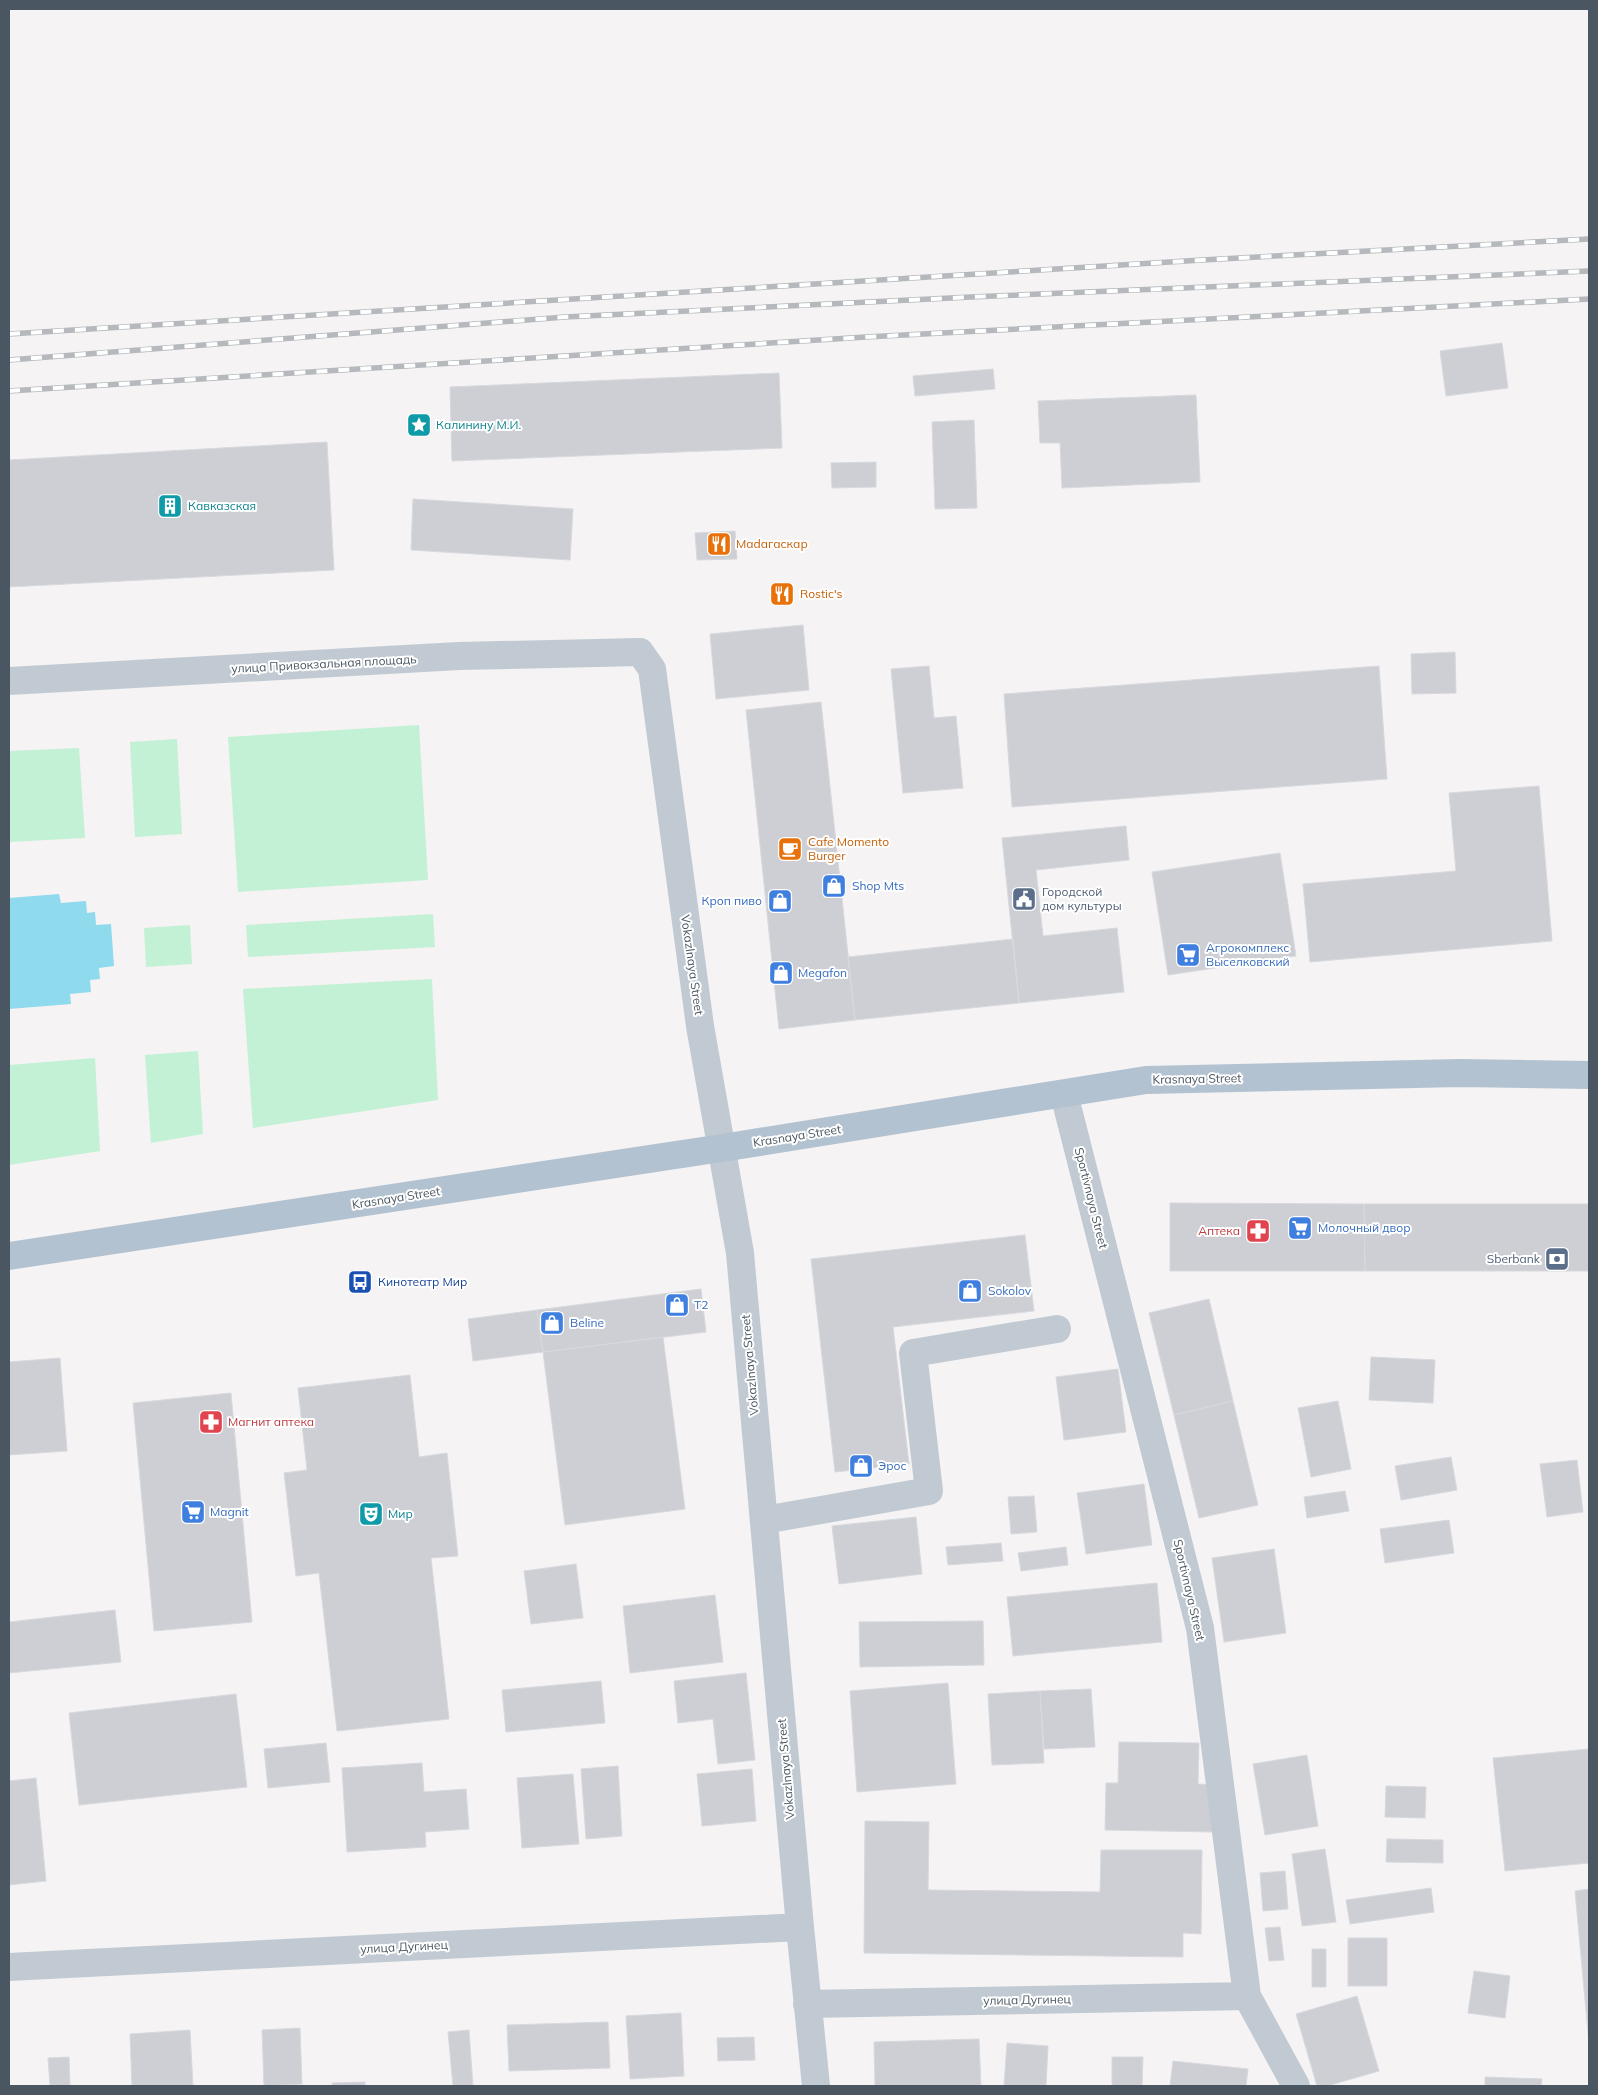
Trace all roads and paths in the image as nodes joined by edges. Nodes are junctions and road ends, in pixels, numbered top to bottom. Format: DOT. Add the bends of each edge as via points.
graph roads {
  1 [pos="640,652"];
  2 [pos="9,681"];
  3 [pos="1589,1075"];
  4 [pos="1064,1094"];
  5 [pos="722,1148"];
  6 [pos="9,1256"];
  7 [pos="1057,1330"];
  8 [pos="764,1520"];
  9 [pos="800,1927"];
  10 [pos="9,1967"];
  11 [pos="1247,1996"];
  12 [pos="807,2004"];
  13 [pos="816,2086"];
  14 [pos="1296,2086"];
  1 -- 2 [label="street, улица Привокзальная площадь" via="459,656"];
  1 -- 5 [label="street, Vokazlnaya Street" via="652,669 698,1009"];
  3 -- 4 [label="main road, Krasnaya Street" via="1460,1073 1146,1080"];
  4 -- 5 [label="main road, Krasnaya Street"];
  4 -- 11 [label="street, Sportivnaya Street" via="1200,1628"];
  5 -- 6 [label="main road, Krasnaya Street"];
  5 -- 8 [label="street, Vokazlnaya Street" via="740,1253"];
  7 -- 8 [label="street" via="913,1353 929,1491"];
  8 -- 9 [label="street, Vokazlnaya Street"];
  9 -- 10 [label="street, улица Дугинец"];
  9 -- 12 [label="street, Vokazlnaya Street"];
  11 -- 12 [label="street, улица Дугинец"];
  11 -- 14 [label="street, Sportivnaya Street"];
  12 -- 13 [label="street, Vokazlnaya Street"];
}
